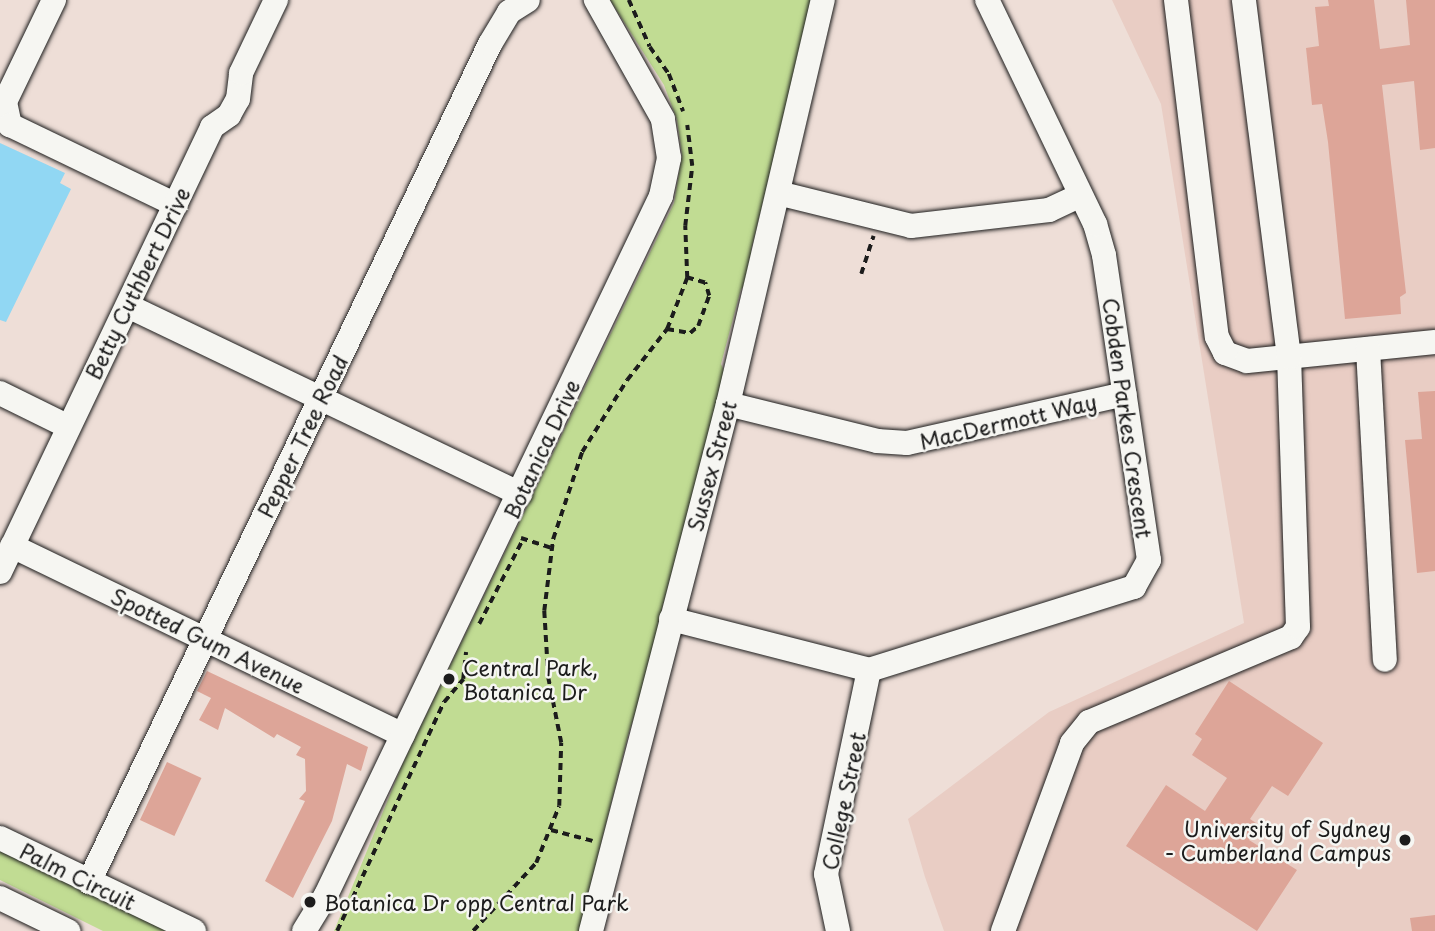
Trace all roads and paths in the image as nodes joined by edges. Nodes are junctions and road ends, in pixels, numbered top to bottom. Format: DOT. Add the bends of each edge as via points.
graph roads {
  1 [pos="54,0"];
  2 [pos="276,0"];
  3 [pos="528,0"];
  4 [pos="596,0"];
  5 [pos="629,0"];
  6 [pos="823,0"];
  7 [pos="987,0"];
  8 [pos="1176,0"];
  9 [pos="1244,0"];
  10 [pos="778,193"];
  11 [pos="1082,195"];
  12 [pos="176,205"];
  13 [pos="877,220"];
  14 [pos="861,274"];
  15 [pos="687,278"];
  16 [pos="128,306"];
  17 [pos="667,329"];
  18 [pos="1435,342"];
  19 [pos="1368,349"];
  20 [pos="1289,357"];
  21 [pos="0,393"];
  22 [pos="1125,394"];
  23 [pos="321,397"];
  24 [pos="728,404"];
  25 [pos="67,426"];
  26 [pos="520,494"];
  27 [pos="513,534"];
  28 [pos="12,546"];
  29 [pos="551,548"];
  30 [pos="0,572"];
  31 [pos="671,619"];
  32 [pos="470,634"];
  33 [pos="206,639"];
  34 [pos="466,646"];
  35 [pos="1385,660"];
  36 [pos="869,670"];
  37 [pos="403,734"];
  38 [pos="551,830"];
  39 [pos="0,838"];
  40 [pos="613,847"];
  41 [pos="89,882"];
  42 [pos="326,895"];
  43 [pos="0,898"];
  44 [pos="68,931"];
  45 [pos="194,931"];
  46 [pos="304,931"];
  47 [pos="322,931"];
  48 [pos="337,931"];
  49 [pos="473,931"];
  50 [pos="591,931"];
  51 [pos="838,931"];
  52 [pos="1003,931"];
  1 -- 12 [label="street" via="5,102 10,125"];
  2 -- 12 [label="street, Betty Cuthbert Drive" via="241,73 238,99 229,115 212,127"];
  3 -- 23 [label="street, Pepper Tree Road" via="509,12 490,44"];
  4 -- 26 [label="street, Botanica Drive" via="663,119 669,158 666,178"];
  5 -- 15 [label="path" via="650,47 669,74 689,135"];
  6 -- 10 [label="street, Sussex Street"];
  7 -- 11 [label="street, Cobden Parkes Crescent"];
  8 -- 20 [label="street" via="1217,337 1225,353 1237,360"];
  9 -- 20 [label="street"];
  10 -- 13 [label="street"];
  10 -- 24 [label="street, Sussex Street"];
  11 -- 13 [label="street" via="1049,210 911,226"];
  11 -- 22 [label="street, Cobden Parkes Crescent" via="1104,255"];
  12 -- 16 [label="street, Betty Cuthbert Drive"];
  13 -- 14 [label="path"];
  15 -- 17 [label="path"];
  15 -- 17 [label="path" via="705,283 709,296 698,326 691,333"];
  16 -- 23 [label="street"];
  16 -- 25 [label="street, Betty Cuthbert Drive"];
  17 -- 29 [label="path" via="627,380 582,452"];
  18 -- 19 [label="street"];
  19 -- 20 [label="street"];
  19 -- 35 [label="street"];
  20 -- 52 [label="street" via="1298,626 1291,636 1089,722 1072,743"];
  21 -- 25 [label="street"];
  22 -- 24 [label="street, MacDermott Way" via="907,443 877,441"];
  22 -- 36 [label="street, Cobden Parkes Crescent" via="1149,560 1134,587"];
  23 -- 26 [label="street"];
  23 -- 33 [label="street, Pepper Tree Road"];
  24 -- 31 [label="street, Sussex Street"];
  25 -- 28 [label="street, Betty Cuthbert Drive"];
  26 -- 27 [label="street, Botanica Drive"];
  27 -- 29 [label="path"];
  27 -- 32 [label="path" via="487,617"];
  27 -- 37 [label="street, Botanica Drive"];
  28 -- 30 [label="street, Betty Cuthbert Drive"];
  28 -- 33 [label="street, Spotted Gum Avenue"];
  29 -- 38 [label="path" via="544,611 563,775"];
  31 -- 36 [label="street"];
  31 -- 40 [label="street, Sussex Street"];
  33 -- 37 [label="street, Spotted Gum Avenue"];
  33 -- 41 [label="street, Pepper Tree Road"];
  34 -- 48 [label="path" via="463,679 444,702"];
  36 -- 51 [label="street, College Street" via="826,874"];
  37 -- 42 [label="street, Botanica Drive"];
  38 -- 40 [label="path"];
  38 -- 49 [label="path" via="536,863"];
  39 -- 41 [label="street, Palm Circuit"];
  40 -- 50 [label="street, Sussex Street"];
  41 -- 45 [label="street, Palm Circuit"];
  42 -- 46 [label="street, Botanica Drive"];
  42 -- 47 [label="street, Botanica Drive"];
  43 -- 44 [label="street"];
}
